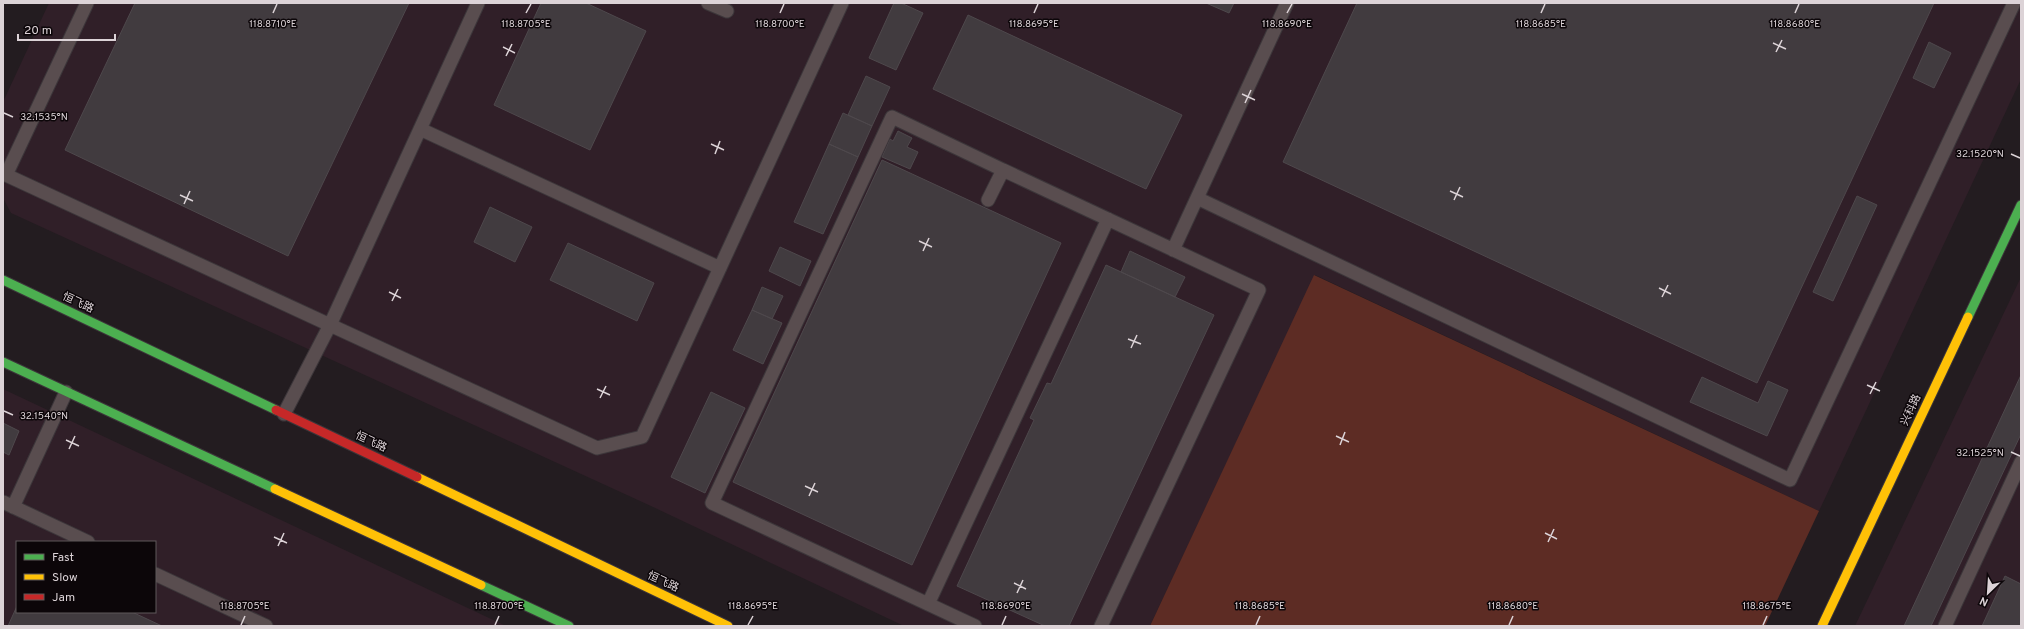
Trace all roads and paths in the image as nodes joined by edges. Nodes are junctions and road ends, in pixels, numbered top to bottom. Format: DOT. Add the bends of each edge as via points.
graph roads {
  1 [pos="87,3"];
  2 [pos="478,3"];
  3 [pos="708,3"];
  4 [pos="842,3"];
  5 [pos="1287,3"];
  6 [pos="2014,3"];
  7 [pos="727,12"];
  8 [pos="420,129"];
  9 [pos="1003,170"];
  10 [pos="1197,198"];
  11 [pos="988,200"];
  12 [pos="2021,205"];
  13 [pos="1108,218"];
  14 [pos="1173,250"];
  15 [pos="720,268"];
  16 [pos="3,280"];
  17 [pos="330,325"];
  18 [pos="3,362"];
  19 [pos="66,392"];
  20 [pos="284,414"];
  21 [pos="2021,462"];
  22 [pos="8,504"];
  23 [pos="86,541"];
  24 [pos="156,574"];
  25 [pos="928,604"];
  26 [pos="266,626"];
  27 [pos="569,626"];
  28 [pos="728,626"];
  29 [pos="974,626"];
  30 [pos="1101,626"];
  31 [pos="1822,626"];
  32 [pos="1945,626"];
  1 -- 17 [label="lane" via="6,176"];
  2 -- 8 [label="lane"];
  3 -- 7 [label="lane"];
  4 -- 15 [label="lane"];
  5 -- 10 [label="lane"];
  6 -- 10 [label="lane" via="1790,480"];
  8 -- 15 [label="lane"];
  8 -- 17 [label="lane"];
  9 -- 11 [label="lane"];
  9 -- 13 [label="lane"];
  9 -- 25 [label="lane" via="892,117 712,503"];
  10 -- 14 [label="lane"];
  12 -- 31 [label="main road, 兴科路"];
  13 -- 14 [label="lane"];
  13 -- 25 [label="lane"];
  14 -- 30 [label="lane" via="1259,290"];
  15 -- 17 [label="lane" via="642,437 597,448"];
  16 -- 20 [label="main road, 恒飞路"];
  17 -- 20 [label="lane"];
  18 -- 19 [label="main road"];
  19 -- 22 [label="lane"];
  19 -- 27 [label="main road"];
  20 -- 28 [label="main road, 恒飞路"];
  21 -- 32 [label="lane"];
  22 -- 23 [label="lane"];
  24 -- 26 [label="lane"];
  25 -- 29 [label="lane"];
}
